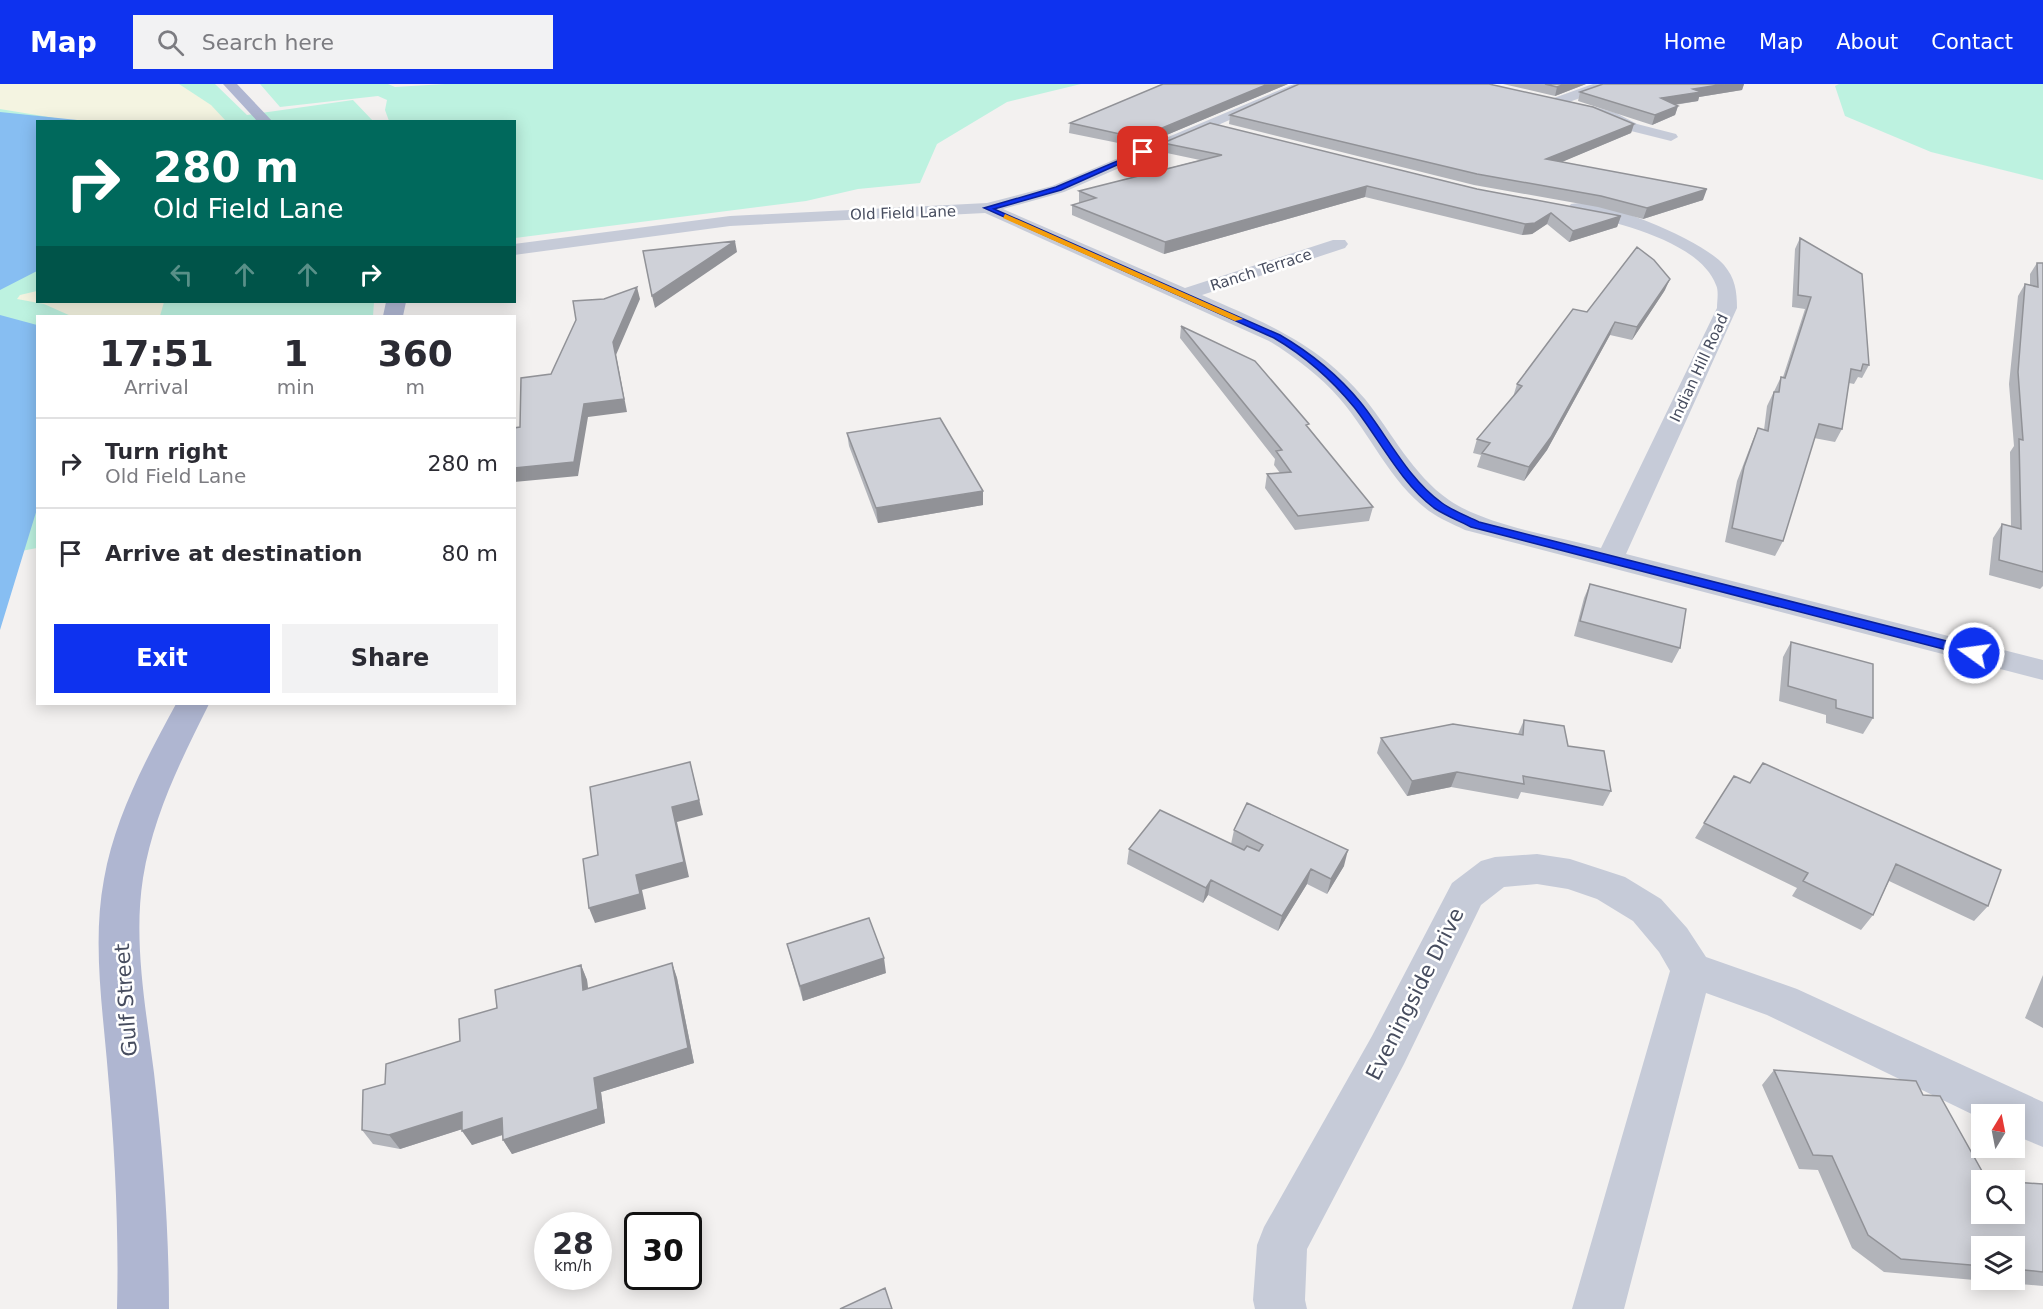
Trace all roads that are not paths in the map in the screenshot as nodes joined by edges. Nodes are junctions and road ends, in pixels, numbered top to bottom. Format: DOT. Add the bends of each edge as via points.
graph roads {
  1 [pos="230,84"];
  2 [pos="1305,84"];
  3 [pos="1605,84"];
  4 [pos="264,120"];
  5 [pos="1206,125"];
  6 [pos="1241,134"];
  7 [pos="1671,137"];
  8 [pos="1553,204"];
  9 [pos="987,208"];
  10 [pos="1339,244"];
  11 [pos="516,250"];
  12 [pos="1183,295"];
  13 [pos="1609,560"];
  14 [pos="2043,670"];
  15 [pos="192,705"];
  16 [pos="1691,970"];
  17 [pos="2043,1125"];
  18 [pos="143,1309"];
  19 [pos="1281,1309"];
  20 [pos="1598,1309"];
  1 -- 4 [label="main road"];
  2 -- 5 [label="street, Old Field Lane"];
  3 -- 7 [label="street" via="1550,100"];
  5 -- 6 [label="street"];
  5 -- 9 [label="street, Old Field Lane" via="1058,189"];
  8 -- 13 [label="street, Indian Hill Road" via="1661,233 1706,258 1728,286 1727,308"];
  9 -- 11 [label="street, Old Field Lane" via="730,221"];
  9 -- 12 [label="street"];
  10 -- 12 [label="street, Ranch Terrace"];
  12 -- 13 [label="street" via="1277,336 1318,364 1357,405 1414,482 1438,506 1475,524"];
  13 -- 14 [label="street"];
  15 -- 18 [label="main road, Gulf Street" via="139,823 123,881 119,967 143,1237"];
  16 -- 17 [label="street" via="1782,1002"];
  16 -- 19 [label="street, Eveningside Drive" via="1673,940 1647,910 1611,888 1570,874 1536,869 1495,872 1466,894 1388,1050 1282,1245"];
  16 -- 20 [label="street"];
}
